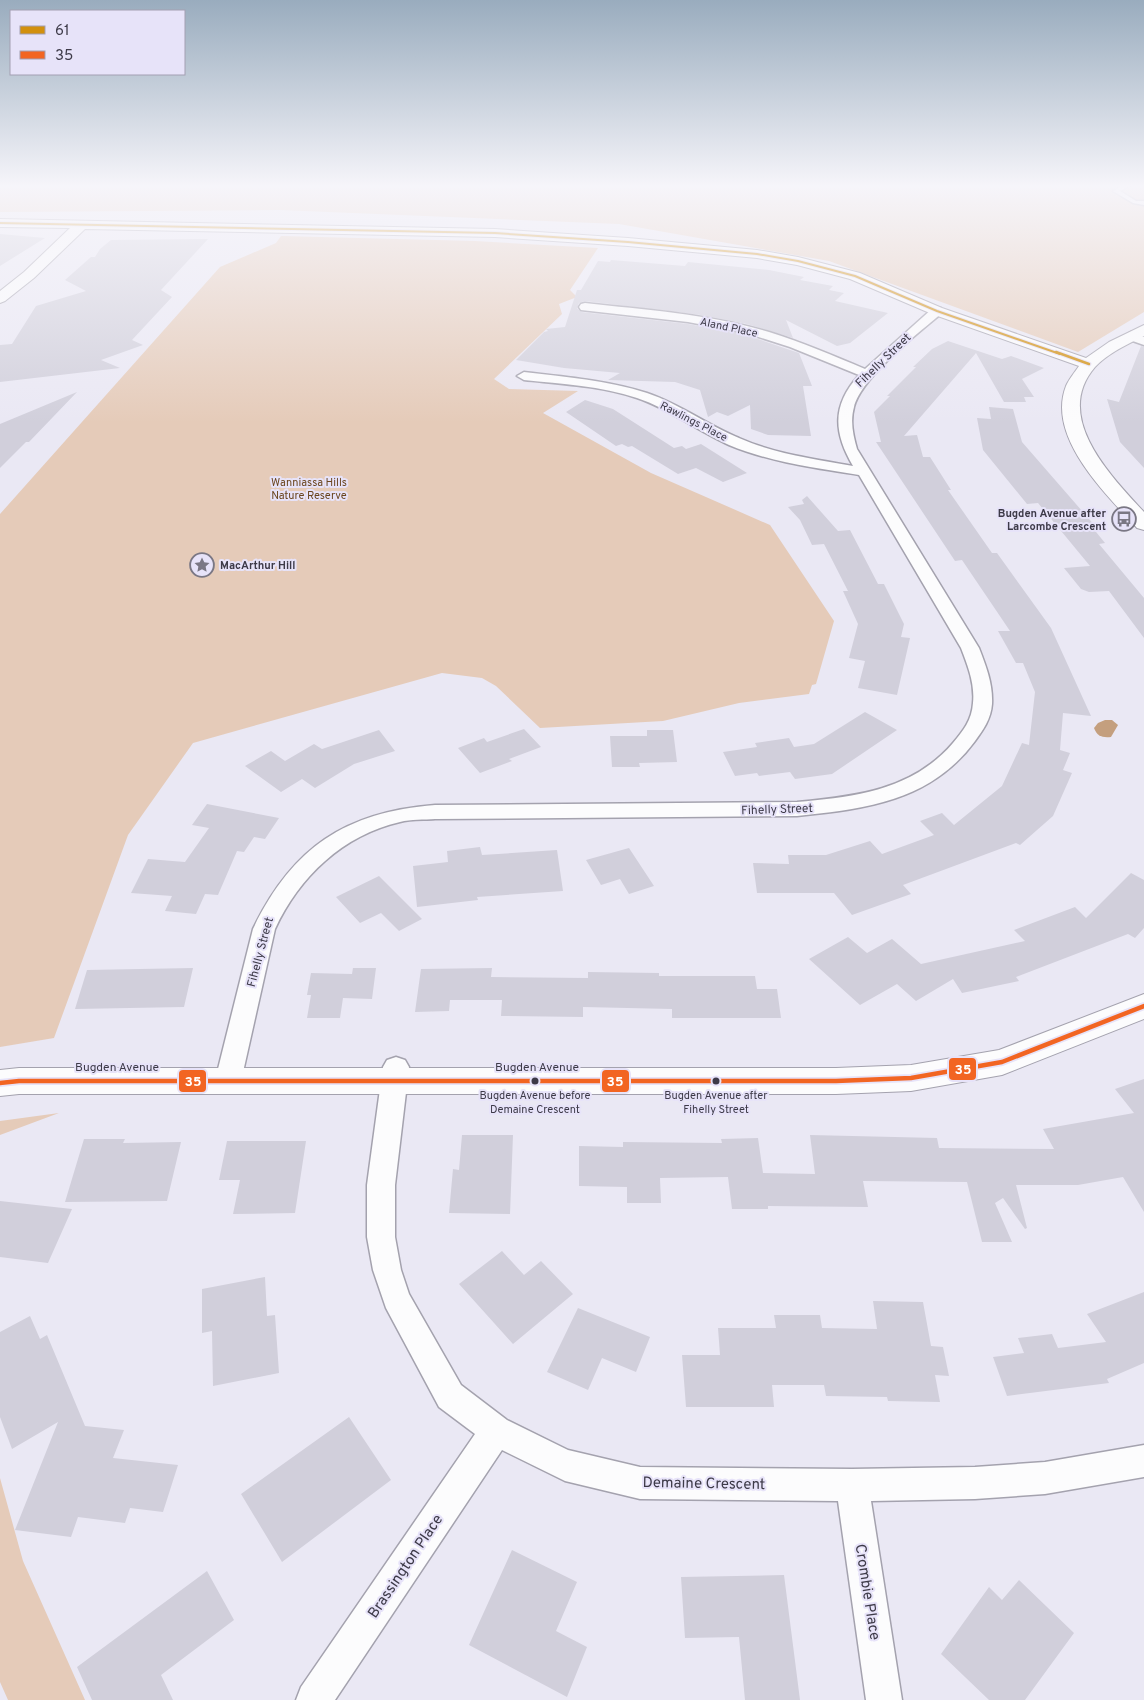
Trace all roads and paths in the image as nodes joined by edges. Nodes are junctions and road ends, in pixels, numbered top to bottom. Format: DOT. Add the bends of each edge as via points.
graph roads {
  1 [pos="40,264"];
  2 [pos="810,264"];
  3 [pos="0,298"];
  4 [pos="585,307"];
  5 [pos="937,311"];
  6 [pos="1140,336"];
  7 [pos="1089,364"];
  8 [pos="867,374"];
  9 [pos="524,376"];
  10 [pos="864,472"];
  11 [pos="1144,524"];
  12 [pos="1144,1006"];
  13 [pos="230,1074"];
  14 [pos="395,1074"];
  15 [pos="11,1075"];
  16 [pos="496,1431"];
  17 [pos="1144,1461"];
  18 [pos="852,1485"];
  19 [pos="314,1700"];
  20 [pos="884,1700"];
  1 -- 3 [label="street"];
  2 -- 5 [label="street" via="855,276"];
  4 -- 8 [label="street, Aland Place" via="749,330 794,344"];
  5 -- 7 [label="street"];
  5 -- 8 [label="street, Fihelly Street"];
  6 -- 7 [label="street"];
  7 -- 11 [label="street" via="1071,398 1074,430 1084,452"];
  8 -- 10 [label="street, Fihelly Street" via="854,387 844,422 850,449"];
  9 -- 10 [label="street, Rawlings Place" via="636,394 668,406 736,442 770,453"];
  10 -- 13 [label="street, Fihelly Street" via="970,648 980,674 983,694 978,721 957,753 934,775 906,788 841,805 797,809 435,812 401,815 366,825 318,854 291,881 271,912 264,929"];
  12 -- 14 [label="street, Bugden Avenue" via="1002,1062 836,1081 779,1074"];
  13 -- 14 [label="street, Bugden Avenue"];
  13 -- 15 [label="street, Bugden Avenue"];
  14 -- 16 [label="street, Demaine Crescent" via="381,1185 381,1237 387,1270 396,1298 450,1396"];
  16 -- 18 [label="street, Demaine Crescent" via="565,1465 640,1483"];
  16 -- 19 [label="street, Brassington Place"];
  17 -- 18 [label="street, Demaine Crescent" via="1045,1478"];
  18 -- 20 [label="street, Crombie Place"];
}
